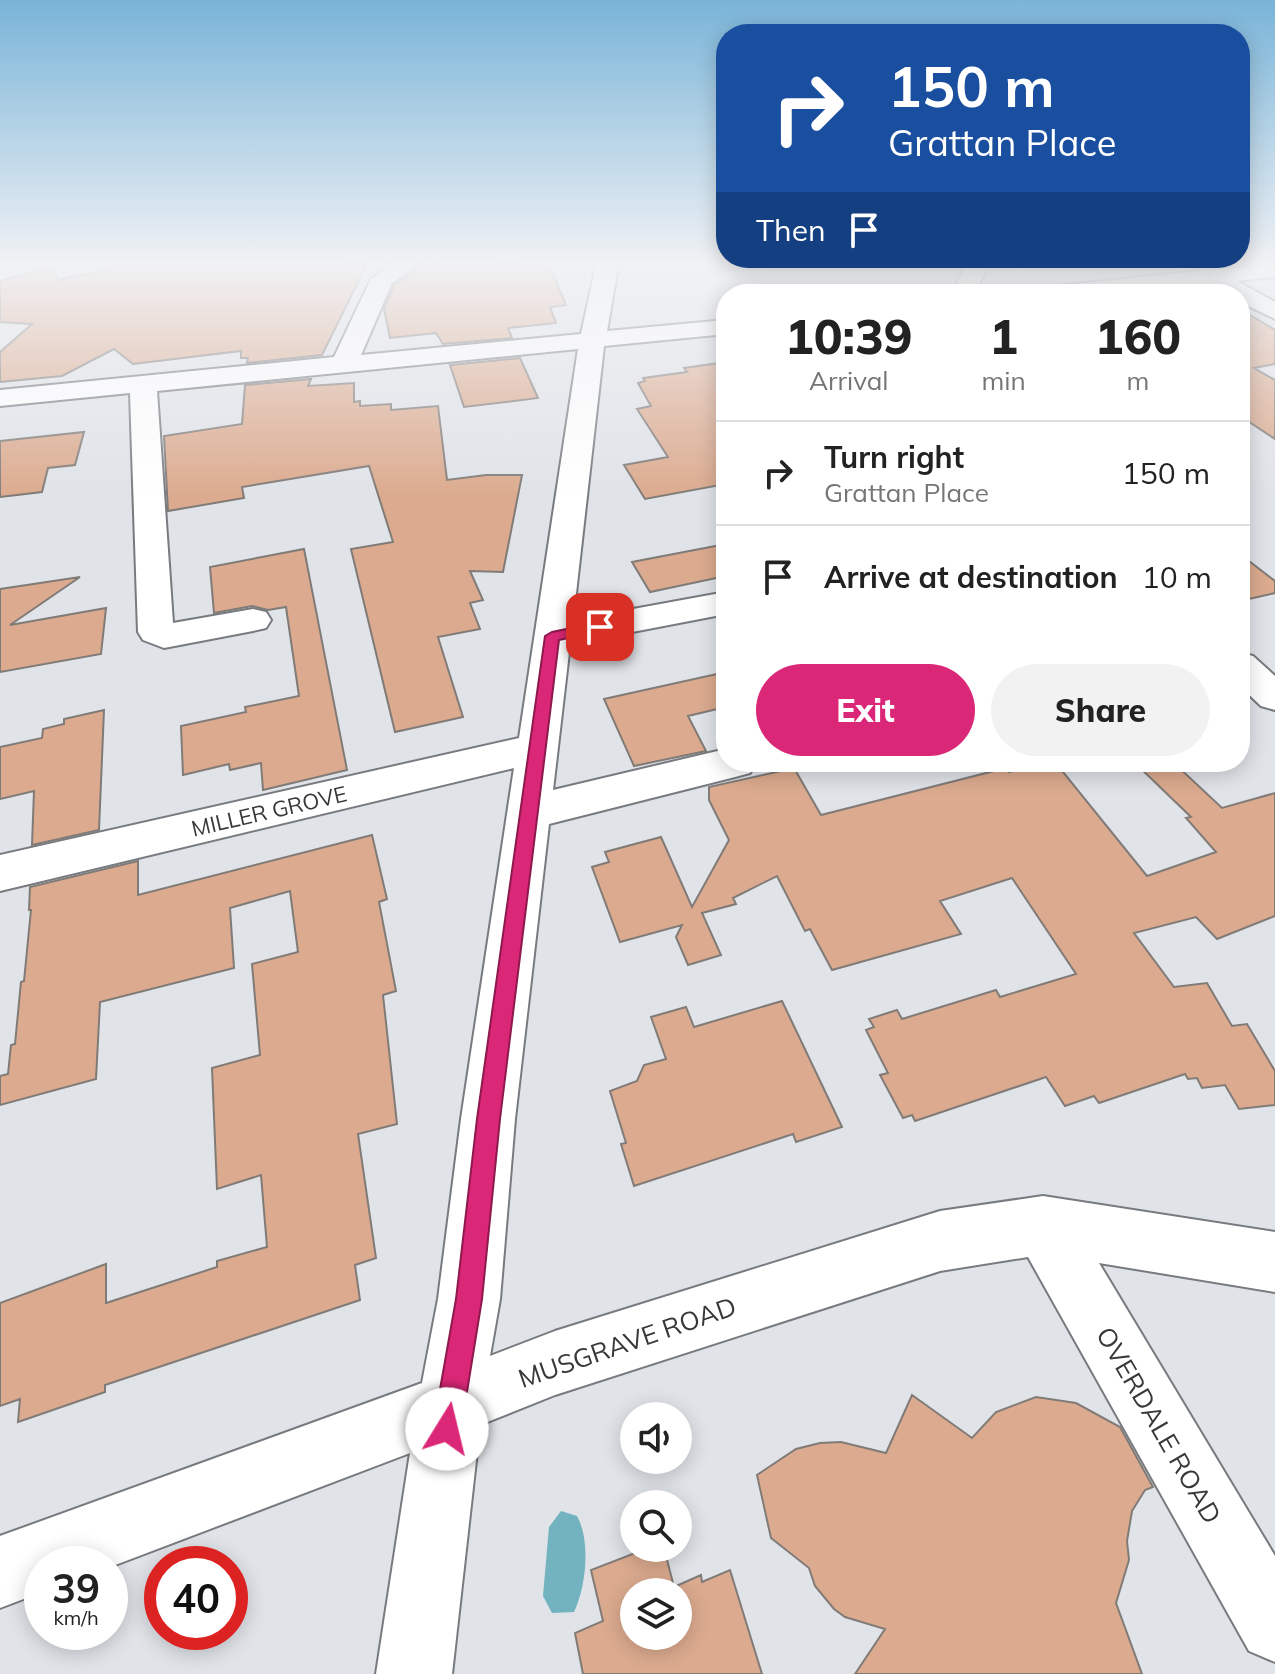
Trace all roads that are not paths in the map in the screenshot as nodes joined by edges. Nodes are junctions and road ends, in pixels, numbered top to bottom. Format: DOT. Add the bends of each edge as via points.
graph roads {
  1 [pos="355,339"];
  2 [pos="618,339"];
  3 [pos="592,342"];
  4 [pos="344,364"];
  5 [pos="143,384"];
  6 [pos="0,398"];
  7 [pos="716,605"];
  8 [pos="253,620"];
  9 [pos="552,636"];
  10 [pos="1250,674"];
  11 [pos="1275,697"];
  12 [pos="539,748"];
  13 [pos="716,767"];
  14 [pos="530,812"];
  15 [pos="0,873"];
  16 [pos="1043,1225"];
  17 [pos="1275,1262"];
  18 [pos="450,1404"];
  19 [pos="0,1572"];
  20 [pos="1275,1625"];
  21 [pos="414,1674"];
  1 -- 4 [label="street"];
  2 -- 3 [label="street"];
  3 -- 4 [label="street"];
  3 -- 9 [label="street"];
  4 -- 5 [label="street"];
  5 -- 6 [label="street"];
  5 -- 8 [label="street" via="156,632 164,636"];
  7 -- 9 [label="street"];
  9 -- 12 [label="street"];
  10 -- 11 [label="street"];
  12 -- 14 [label="street"];
  12 -- 15 [label="street, MILLER GROVE"];
  13 -- 14 [label="street"];
  14 -- 18 [label="street" via="469,1299"];
  16 -- 17 [label="street, MUSGRAVE ROAD"];
  16 -- 18 [label="street, MUSGRAVE ROAD" via="940,1241 555,1363"];
  16 -- 20 [label="street, OVERDALE ROAD"];
  18 -- 19 [label="street, MUSGRAVE ROAD"];
  18 -- 21 [label="street"];
}
